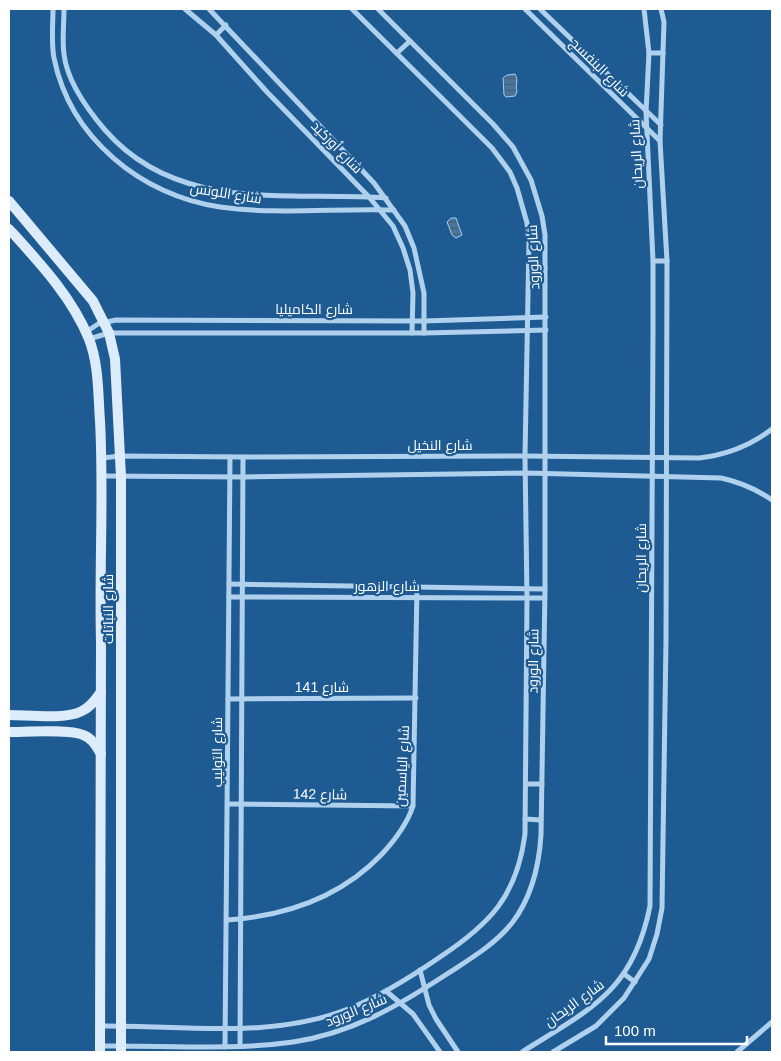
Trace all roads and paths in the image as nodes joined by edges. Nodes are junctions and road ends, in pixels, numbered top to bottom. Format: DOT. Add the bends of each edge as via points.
graph roads {
  1 [pos="53,9"];
  2 [pos="64,9"];
  3 [pos="185,9"];
  4 [pos="209,9"];
  5 [pos="352,9"];
  6 [pos="378,9"];
  7 [pos="525,9"];
  8 [pos="540,9"];
  9 [pos="644,9"];
  10 [pos="661,9"];
  11 [pos="226,25"];
  12 [pos="216,35"];
  13 [pos="410,41"];
  14 [pos="397,53"];
  15 [pos="648,53"];
  16 [pos="663,53"];
  17 [pos="646,112"];
  18 [pos="661,126"];
  19 [pos="646,129"];
  20 [pos="660,141"];
  21 [pos="369,196"];
  22 [pos="386,198"];
  23 [pos="9,201"];
  24 [pos="380,209"];
  25 [pos="394,210"];
  26 [pos="9,230"];
  27 [pos="653,260"];
  28 [pos="666,260"];
  29 [pos="530,266"];
  30 [pos="546,268"];
  31 [pos="528,317"];
  32 [pos="546,317"];
  33 [pos="412,321"];
  34 [pos="424,321"];
  35 [pos="104,322"];
  36 [pos="528,330"];
  37 [pos="546,330"];
  38 [pos="666,330"];
  39 [pos="653,331"];
  40 [pos="412,333"];
  41 [pos="424,333"];
  42 [pos="109,334"];
  43 [pos="87,336"];
  44 [pos="772,429"];
  45 [pos="120,456"];
  46 [pos="525,456"];
  47 [pos="545,456"];
  48 [pos="230,457"];
  49 [pos="243,457"];
  50 [pos="102,458"];
  51 [pos="652,458"];
  52 [pos="665,458"];
  53 [pos="526,473"];
  54 [pos="545,474"];
  55 [pos="102,476"];
  56 [pos="653,476"];
  57 [pos="121,477"];
  58 [pos="230,477"];
  59 [pos="243,477"];
  60 [pos="666,477"];
  61 [pos="772,500"];
  62 [pos="229,584"];
  63 [pos="243,584"];
  64 [pos="417,587"];
  65 [pos="527,589"];
  66 [pos="545,589"];
  67 [pos="229,597"];
  68 [pos="243,597"];
  69 [pos="417,598"];
  70 [pos="527,598"];
  71 [pos="545,598"];
  72 [pos="101,692"];
  73 [pos="228,698"];
  74 [pos="416,698"];
  75 [pos="242,699"];
  76 [pos="9,714"];
  77 [pos="9,732"];
  78 [pos="101,754"];
  79 [pos="526,784"];
  80 [pos="542,784"];
  81 [pos="228,804"];
  82 [pos="242,804"];
  83 [pos="413,806"];
  84 [pos="525,819"];
  85 [pos="542,820"];
  86 [pos="241,919"];
  87 [pos="226,920"];
  88 [pos="420,970"];
  89 [pos="624,974"];
  90 [pos="636,982"];
  91 [pos="424,989"];
  92 [pos="386,991"];
  93 [pos="402,1003"];
  94 [pos="772,1022"];
  95 [pos="100,1026"];
  96 [pos="121,1026"];
  97 [pos="226,1029"];
  98 [pos="240,1029"];
  99 [pos="240,1046"];
  100 [pos="226,1047"];
  101 [pos="100,1049"];
  102 [pos="121,1049"];
  103 [pos="440,1052"];
  104 [pos="458,1052"];
  105 [pos="522,1052"];
  106 [pos="553,1052"];
  107 [pos="737,1052"];
  1 -- 24 [label="street, شارع اللوتس" via="53,55 58,75 75,112 108,154 147,183 178,197 222,207 267,211"];
  2 -- 21 [label="street, شارع اللوتس" via="64,54 76,89 109,134 137,159 183,182 224,192 266,196"];
  3 -- 12 [label="street, شارع أوركيد"];
  4 -- 11 [label="street, شارع أوركيد"];
  5 -- 14 [label="street, شارع الورود"];
  6 -- 13 [label="street, شارع الورود"];
  7 -- 19 [label="street, شارع البنفسج"];
  8 -- 17 [label="street, شارع البنفسج"];
  9 -- 15 [label="street, شارع الريحان"];
  10 -- 16 [label="street, شارع الريحان"];
  11 -- 12 [label="street"];
  11 -- 22 [label="street, شارع أوركيد"];
  12 -- 21 [label="street, شارع أوركيد"];
  13 -- 14 [label="street"];
  13 -- 30 [label="street, شارع الورود" via="493,124 523,163 542,216"];
  14 -- 29 [label="street, شارع الورود" via="492,148 510,172 528,223"];
  15 -- 16 [label="street"];
  15 -- 17 [label="street, شارع الريحان"];
  16 -- 18 [label="street, شارع الريحان"];
  17 -- 18 [label="street, شارع البنفسج"];
  17 -- 19 [label="street, شارع الريحان"];
  18 -- 20 [label="street, شارع الريحان"];
  19 -- 20 [label="street, شارع البنفسج"];
  19 -- 27 [label="street, شارع الريحان"];
  20 -- 28 [label="street, شارع الريحان"];
  21 -- 22 [label="street, شارع اللوتس"];
  21 -- 24 [label="street, شارع أوركيد"];
  22 -- 25 [label="street, شارع أوركيد"];
  23 -- 35 [label="street, شارع النباتات" via="93,301"];
  24 -- 25 [label="street, شارع اللوتس"];
  24 -- 33 [label="street, شارع أوركيد" via="393,226 410,270"];
  25 -- 34 [label="street, شارع أوركيد" via="405,226 420,270"];
  26 -- 43 [label="street, شارع النباتات" via="68,299"];
  27 -- 28 [label="street"];
  27 -- 39 [label="street, شارع الريحان"];
  28 -- 38 [label="street, شارع الريحان"];
  29 -- 30 [label="street"];
  29 -- 31 [label="street, شارع الورود"];
  30 -- 32 [label="street, شارع الورود"];
  31 -- 32 [label="street, شارع الكاميليا"];
  31 -- 34 [label="street, شارع الكاميليا"];
  31 -- 36 [label="street, شارع الورود"];
  32 -- 37 [label="street, شارع الورود"];
  33 -- 34 [label="street, شارع الكاميليا"];
  33 -- 35 [label="street, شارع الكاميليا"];
  33 -- 40 [label="street, شارع أوركيد"];
  34 -- 41 [label="street, شارع أوركيد"];
  35 -- 42 [label="street, شارع النباتات"];
  35 -- 43 [label="street, شارع الكاميليا"];
  36 -- 37 [label="street, شارع الكاميليا"];
  36 -- 41 [label="street, شارع الكاميليا"];
  36 -- 46 [label="street, شارع الورود"];
  37 -- 47 [label="street, شارع الورود"];
  38 -- 39 [label="street"];
  38 -- 52 [label="street, شارع الريحان"];
  39 -- 51 [label="street, شارع الريحان"];
  40 -- 41 [label="street, شارع الكاميليا"];
  40 -- 42 [label="street, شارع الكاميليا"];
  42 -- 43 [label="street, شارع الكاميليا"];
  42 -- 45 [label="street, شارع النباتات" via="115,359"];
  43 -- 50 [label="street, شارع النباتات" via="97,368"];
  44 -- 52 [label="street, شارع النخيل" via="726,454"];
  45 -- 48 [label="street, شارع النخيل"];
  45 -- 50 [label="street, شارع النخيل"];
  45 -- 57 [label="street, شارع النباتات"];
  46 -- 47 [label="street, شارع النخيل"];
  46 -- 49 [label="street, شارع النخيل"];
  46 -- 53 [label="street, شارع الورود"];
  47 -- 51 [label="street, شارع النخيل"];
  47 -- 54 [label="street, شارع الورود"];
  48 -- 49 [label="street, شارع النخيل"];
  48 -- 58 [label="street, شارع التوليب"];
  49 -- 59 [label="street, شارع التوليب"];
  50 -- 55 [label="street, شارع النباتات"];
  51 -- 52 [label="street, شارع النخيل"];
  51 -- 56 [label="street, شارع الريحان"];
  52 -- 60 [label="street, شارع الريحان"];
  53 -- 54 [label="street"];
  53 -- 59 [label="street"];
  53 -- 65 [label="street, شارع الورود"];
  54 -- 56 [label="street"];
  54 -- 66 [label="street, شارع الورود"];
  55 -- 57 [label="street"];
  55 -- 72 [label="street, شارع النباتات"];
  56 -- 60 [label="street"];
  56 -- 89 [label="street, شارع الريحان" via="650,906 637,953"];
  57 -- 58 [label="street"];
  57 -- 96 [label="street, شارع النباتات"];
  58 -- 59 [label="street"];
  58 -- 62 [label="street, شارع التوليب"];
  59 -- 63 [label="street, شارع التوليب"];
  60 -- 61 [label="street" via="721,478 738,482"];
  60 -- 90 [label="street, شارع الريحان" via="662,908 649,959"];
  62 -- 63 [label="street, شارع الزهور"];
  62 -- 67 [label="street, شارع التوليب"];
  63 -- 64 [label="street, شارع الزهور"];
  63 -- 68 [label="street, شارع التوليب"];
  64 -- 65 [label="street, شارع الزهور"];
  64 -- 69 [label="street, شارع الياسمين"];
  65 -- 66 [label="street, شارع الزهور"];
  65 -- 70 [label="street, شارع الورود"];
  66 -- 71 [label="street, شارع الورود"];
  67 -- 68 [label="street, شارع الزهور"];
  67 -- 73 [label="street, شارع التوليب"];
  68 -- 69 [label="street, شارع الزهور"];
  68 -- 75 [label="street, شارع التوليب"];
  69 -- 70 [label="street, شارع الزهور"];
  69 -- 74 [label="street, شارع الياسمين"];
  70 -- 71 [label="street, شارع الزهور"];
  70 -- 79 [label="street, شارع الورود"];
  71 -- 80 [label="street, شارع الورود"];
  72 -- 76 [label="street" via="83,711 70,716"];
  72 -- 78 [label="street, شارع النباتات"];
  73 -- 75 [label="street, شارع 141"];
  73 -- 81 [label="street, شارع التوليب"];
  74 -- 75 [label="street, شارع 141"];
  74 -- 83 [label="street, شارع الياسمين"];
  75 -- 82 [label="street, شارع التوليب"];
  77 -- 78 [label="street" via="82,734 94,742"];
  78 -- 95 [label="street, شارع النباتات"];
  79 -- 80 [label="street"];
  79 -- 84 [label="street, شارع الورود"];
  80 -- 85 [label="street, شارع الورود"];
  81 -- 82 [label="street, شارع 142"];
  81 -- 87 [label="street, شارع التوليب"];
  82 -- 83 [label="street, شارع 142"];
  82 -- 86 [label="street, شارع التوليب"];
  83 -- 86 [label="street, شارع الياسمين" via="410,817 387,849 346,885 296,908"];
  84 -- 85 [label="street"];
  84 -- 88 [label="street, شارع الورود" via="522,855 516,875 495,912 470,937"];
  85 -- 91 [label="street, شارع الورود" via="540,858 534,881 512,923 484,950"];
  86 -- 87 [label="street, شارع الياسمين"];
  86 -- 98 [label="street, شارع التوليب"];
  87 -- 97 [label="street, شارع التوليب"];
  88 -- 91 [label="street"];
  88 -- 92 [label="street, شارع الورود"];
  89 -- 90 [label="street"];
  89 -- 105 [label="street, شارع الريحان" via="613,989 586,1012"];
  90 -- 106 [label="street, شارع الريحان" via="596,1026"];
  91 -- 93 [label="street, شارع الورود"];
  91 -- 104 [label="street" via="436,1019"];
  92 -- 93 [label="street"];
  92 -- 98 [label="street, شارع الورود" via="326,1017"];
  93 -- 99 [label="street, شارع الورود" via="359,1024 320,1036"];
  93 -- 103 [label="street"];
  94 -- 107 [label="street"];
  95 -- 96 [label="street, شارع الورود"];
  95 -- 101 [label="street, شارع النباتات"];
  96 -- 97 [label="street, شارع الورود"];
  96 -- 102 [label="street, شارع النباتات"];
  97 -- 98 [label="street, شارع الورود"];
  97 -- 100 [label="street, شارع التوليب"];
  98 -- 99 [label="street, شارع التوليب"];
  99 -- 100 [label="street, شارع الورود"];
  100 -- 102 [label="street, شارع الورود"];
  101 -- 102 [label="street, شارع الورود"];
}
